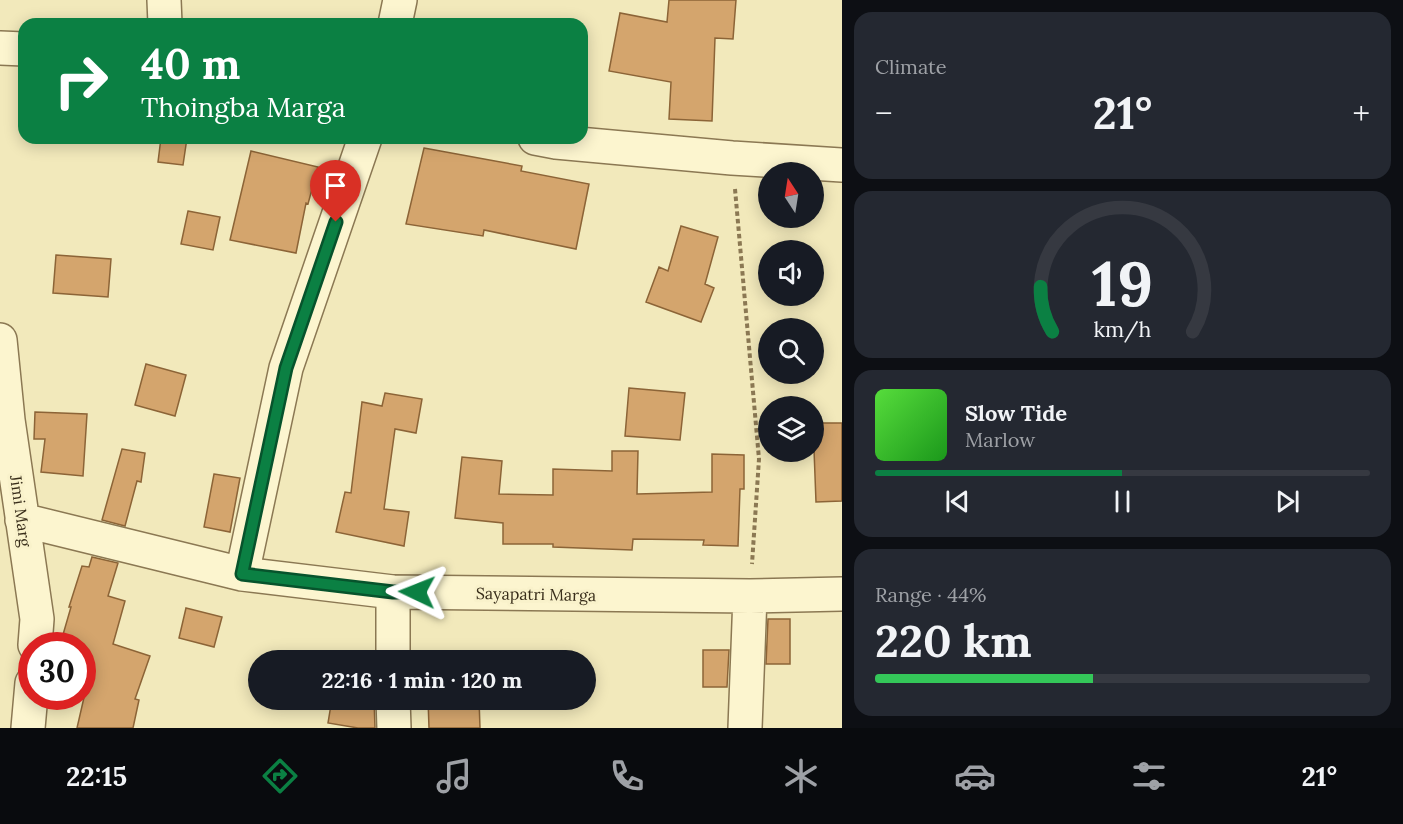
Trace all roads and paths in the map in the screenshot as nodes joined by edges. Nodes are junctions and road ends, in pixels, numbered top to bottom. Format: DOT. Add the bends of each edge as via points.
graph roads {
  1 [pos="164,0"];
  2 [pos="400,0"];
  3 [pos="165,18"];
  4 [pos="396,18"];
  5 [pos="0,48"];
  6 [pos="18,49"];
  7 [pos="363,144"];
  8 [pos="578,144"];
  9 [pos="732,158"];
  10 [pos="842,165"];
  11 [pos="0,340"];
  12 [pos="22,520"];
  13 [pos="242,574"];
  14 [pos="393,592"];
  15 [pos="842,594"];
  16 [pos="750,596"];
  17 [pos="36,632"];
  18 [pos="393,650"];
  19 [pos="30,710"];
  20 [pos="393,710"];
  21 [pos="28,728"];
  22 [pos="394,728"];
  23 [pos="745,728"];
  1 -- 3 [label="street"];
  2 -- 4 [label="street"];
  5 -- 6 [label="street"];
  7 -- 13 [label="street" via="286,368"];
  8 -- 9 [label="street"];
  9 -- 10 [label="street"];
  9 -- 16 [label="path" via="759,459"];
  11 -- 12 [label="street, Jimi Marg"];
  12 -- 13 [label="street, Sayapatri Marga"];
  12 -- 17 [label="street, Jimi Marg"];
  13 -- 14 [label="street, Sayapatri Marga"];
  14 -- 16 [label="street, Sayapatri Marga"];
  14 -- 18 [label="street"];
  15 -- 16 [label="street, Sayapatri Marga"];
  16 -- 23 [label="street"];
  19 -- 21 [label="street"];
  20 -- 22 [label="street"];
}
